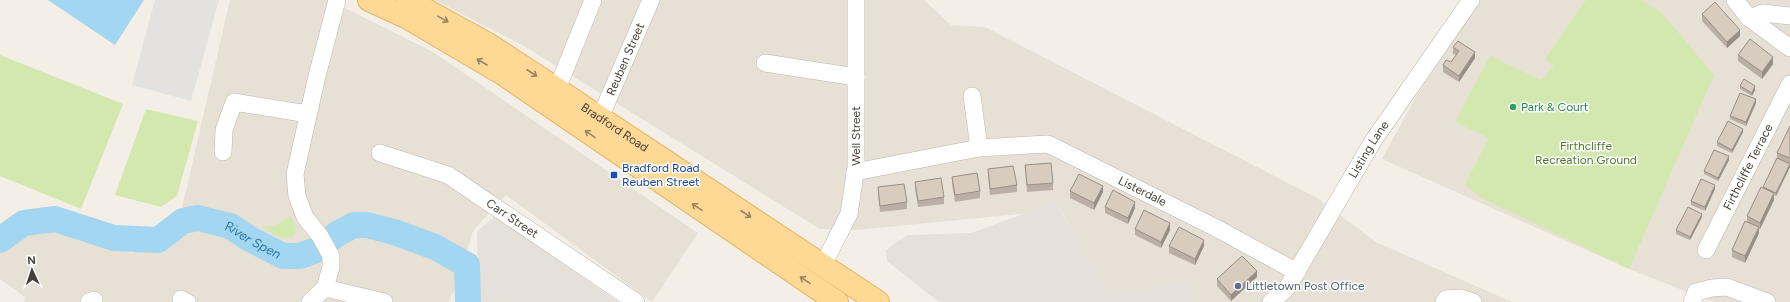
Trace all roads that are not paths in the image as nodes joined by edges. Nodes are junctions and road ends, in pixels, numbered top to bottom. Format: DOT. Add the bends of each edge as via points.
graph roads {
  1 [pos="337,0"];
  2 [pos="369,0"];
  3 [pos="408,0"];
  4 [pos="593,0"];
  5 [pos="651,0"];
  6 [pos="856,0"];
  7 [pos="1471,0"];
  8 [pos="1734,0"];
  9 [pos="1790,16"];
  10 [pos="1749,18"];
  11 [pos="1790,48"];
  12 [pos="765,63"];
  13 [pos="856,77"];
  14 [pos="1790,84"];
  15 [pos="557,89"];
  16 [pos="972,96"];
  17 [pos="308,114"];
  18 [pos="600,118"];
  19 [pos="979,148"];
  20 [pos="223,152"];
  21 [pos="380,153"];
  22 [pos="855,172"];
  23 [pos="1706,250"];
  24 [pos="823,265"];
  25 [pos="1297,272"];
  26 [pos="325,288"];
  27 [pos="869,300"];
  28 [pos="310,302"];
  29 [pos="384,302"];
  30 [pos="636,302"];
  31 [pos="837,302"];
  32 [pos="1271,302"];
  33 [pos="1444,302"];
  34 [pos="1473,302"];
  35 [pos="1692,302"];
  36 [pos="1767,302"];
  1 -- 17 [label="street"];
  31 -- 2 [label="main road, Bradford Road, one-way" via="503,74 406,18"];
  3 -- 15 [label="main road, Bradford Road, one-way" via="488,44"];
  4 -- 15 [label="street"];
  5 -- 18 [label="street, Reuben Street"];
  6 -- 13 [label="street, Well Street"];
  7 -- 25 [label="street, Listing Lane" via="1373,141"];
  8 -- 10 [label="street"];
  9 -- 10 [label="street" via="1763,13"];
  10 -- 11 [label="street"];
  12 -- 13 [label="street"];
  13 -- 22 [label="street, Well Street"];
  14 -- 23 [label="street, Firthcliffe Terrace"];
  15 -- 18 [label="main road, Bradford Road"];
  16 -- 19 [label="street"];
  17 -- 20 [label="street" via="234,102 224,130"];
  17 -- 26 [label="street" via="295,174 297,196 305,217 331,256 331,267"];
  18 -- 24 [label="main road, Bradford Road, one-way"];
  19 -- 22 [label="street, Listerdale"];
  19 -- 25 [label="street, Listerdale" via="1048,144 1216,228"];
  21 -- 30 [label="street, Carr Street" via="448,175"];
  22 -- 24 [label="street, Well Street" via="849,214"];
  24 -- 27 [label="main road, Bradford Road"];
  25 -- 32 [label="street, Listing Lane" via="1287,288"];
  26 -- 28 [label="street"];
  26 -- 29 [label="street"];
  33 -- 34 [label="street" via="1446,299 1461,298"];
  35 -- 36 [label="street" via="1696,292 1727,287"];
}
